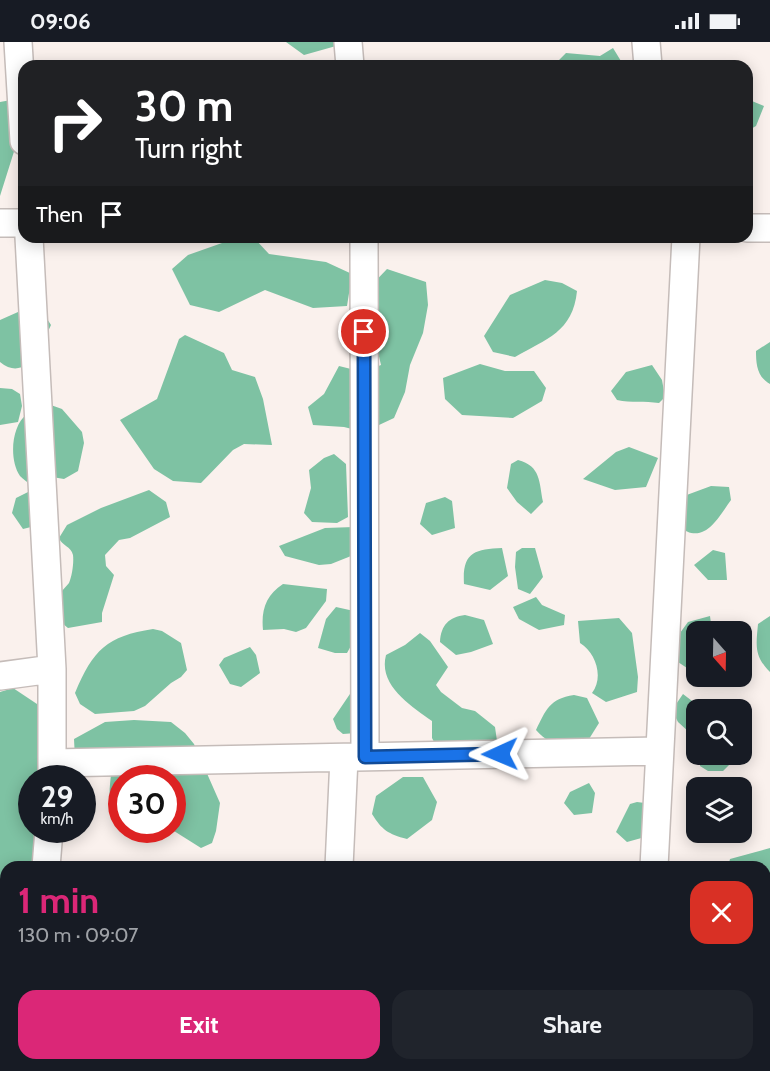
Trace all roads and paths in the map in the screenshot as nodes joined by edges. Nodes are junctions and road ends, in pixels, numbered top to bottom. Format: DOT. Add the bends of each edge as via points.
graph roads {
  1 [pos="18,42"];
  2 [pos="348,42"];
  3 [pos="646,42"];
  4 [pos="19,60"];
  5 [pos="350,60"];
  6 [pos="648,60"];
  7 [pos="0,223"];
  8 [pos="18,223"];
  9 [pos="753,228"];
  10 [pos="770,228"];
  11 [pos="29,243"];
  12 [pos="364,243"];
  13 [pos="686,243"];
  14 [pos="52,669"];
  15 [pos="0,676"];
  16 [pos="658,751"];
  17 [pos="355,758"];
  18 [pos="53,765"];
  19 [pos="96,769"];
  20 [pos="48,843"];
  21 [pos="46,861"];
  22 [pos="340,861"];
  23 [pos="654,861"];
  1 -- 4 [label="street"];
  2 -- 5 [label="street"];
  3 -- 6 [label="street"];
  7 -- 8 [label="street"];
  9 -- 10 [label="street"];
  11 -- 14 [label="street"];
  12 -- 17 [label="street"];
  13 -- 16 [label="street"];
  14 -- 15 [label="street"];
  14 -- 18 [label="street"];
  16 -- 17 [label="street"];
  16 -- 23 [label="street"];
  17 -- 19 [label="street"];
  17 -- 22 [label="street"];
  20 -- 21 [label="street"];
}
